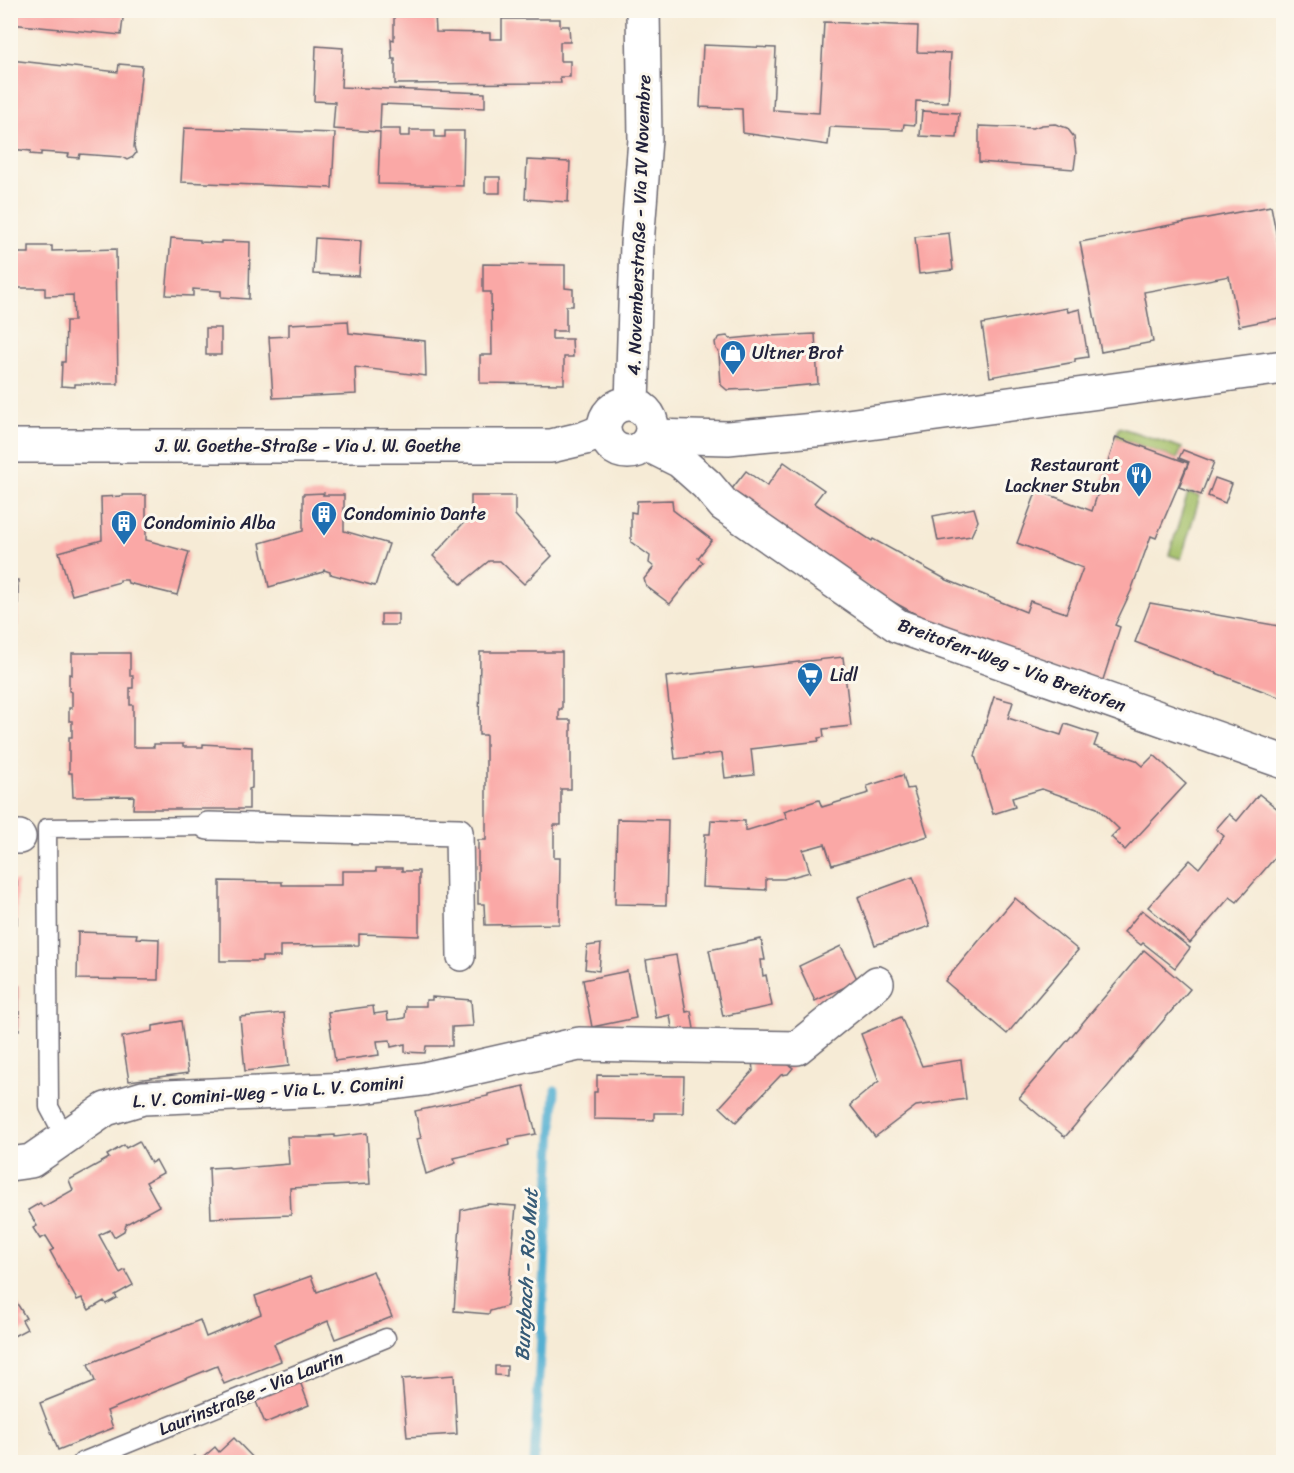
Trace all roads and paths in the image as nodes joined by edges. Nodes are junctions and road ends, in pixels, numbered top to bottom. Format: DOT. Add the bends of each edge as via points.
graph roads {
  1 [pos="643,10"];
  2 [pos="1284,367"];
  3 [pos="632,404"];
  4 [pos="603,431"];
  5 [pos="649,440"];
  6 [pos="10,446"];
  7 [pos="1284,762"];
  8 [pos="208,826"];
  9 [pos="461,957"];
  10 [pos="877,983"];
  11 [pos="65,1137"];
  12 [pos="10,1164"];
  13 [pos="386,1338"];
  14 [pos="82,1462"];
  1 -- 3 [label="main road, 4. Novemberstraße - Via IV Novembre" via="645,140"];
  2 -- 5 [label="main road" via="825,429"];
  3 -- 4 [label="main road" via="621,404 611,410 604,419"];
  3 -- 5 [label="main road" via="646,412 652,427"];
  4 -- 5 [label="main road" via="606,440 622,452 640,449"];
  4 -- 6 [label="main road, J. W. Goethe-Straße - Via J. W. Goethe" via="551,446"];
  5 -- 7 [label="main road, Breitofen-Weg - Via Breitofen" via="681,462 724,505 898,626"];
  8 -- 9 [label="street" via="459,832"];
  8 -- 11 [label="lane" via="47,828 49,1107"];
  10 -- 11 [label="main road, L. V. Comini-Weg - Via L. V. Comini" via="797,1048 579,1044 424,1079 346,1089 142,1098 106,1109"];
  11 -- 12 [label="main road, L. V. Comini-Weg - Via L. V. Comini" via="31,1161"];
  13 -- 14 [label="lane, Laurinstraße - Via Laurin"];
}
